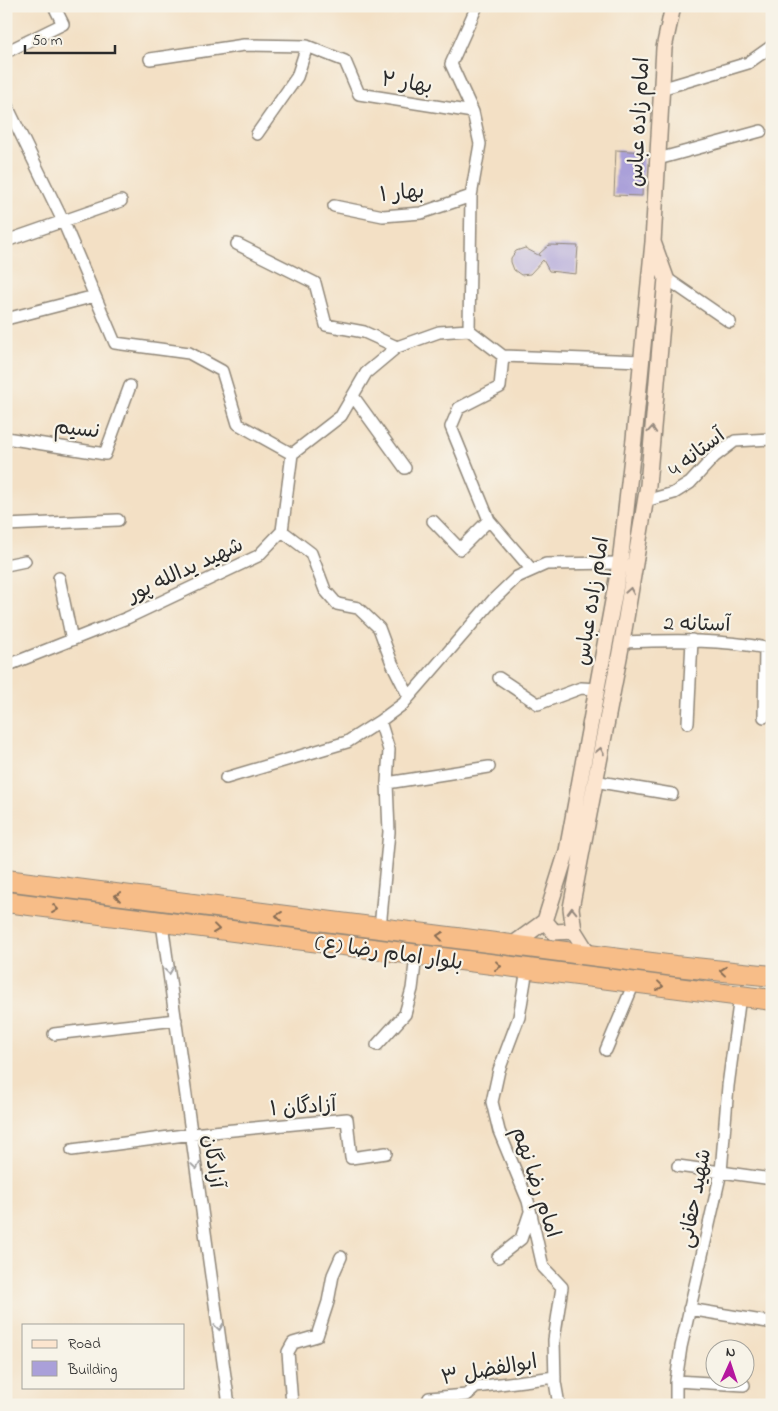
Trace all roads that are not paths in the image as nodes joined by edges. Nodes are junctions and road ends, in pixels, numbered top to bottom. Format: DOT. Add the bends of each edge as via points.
graph roads {
  1 [pos="54,6"];
  2 [pos="477,6"];
  3 [pos="673,6"];
  4 [pos="307,46"];
  5 [pos="772,46"];
  6 [pos="6,52"];
  7 [pos="150,59"];
  8 [pos="661,89"];
  9 [pos="6,104"];
  10 [pos="473,112"];
  11 [pos="761,132"];
  12 [pos="257,134"];
  13 [pos="658,159"];
  14 [pos="472,196"];
  15 [pos="121,201"];
  16 [pos="334,206"];
  17 [pos="62,221"];
  18 [pos="6,241"];
  19 [pos="653,242"];
  20 [pos="237,244"];
  21 [pos="666,278"];
  22 [pos="95,296"];
  23 [pos="6,319"];
  24 [pos="730,322"];
  25 [pos="469,330"];
  26 [pos="397,347"];
  27 [pos="503,356"];
  28 [pos="642,361"];
  29 [pos="130,386"];
  30 [pos="353,396"];
  31 [pos="6,438"];
  32 [pos="771,438"];
  33 [pos="292,454"];
  34 [pos="405,468"];
  35 [pos="645,502"];
  36 [pos="118,520"];
  37 [pos="489,520"];
  38 [pos="433,521"];
  39 [pos="6,524"];
  40 [pos="282,531"];
  41 [pos="25,561"];
  42 [pos="620,563"];
  43 [pos="6,565"];
  44 [pos="532,570"];
  45 [pos="59,578"];
  46 [pos="72,640"];
  47 [pos="692,640"];
  48 [pos="622,642"];
  49 [pos="768,648"];
  50 [pos="6,666"];
  51 [pos="499,678"];
  52 [pos="598,689"];
  53 [pos="409,697"];
  54 [pos="764,717"];
  55 [pos="380,721"];
  56 [pos="688,723"];
  57 [pos="489,767"];
  58 [pos="226,778"];
  59 [pos="594,781"];
  60 [pos="387,783"];
  61 [pos="672,794"];
  62 [pos="6,880"];
  63 [pos="6,902"];
  64 [pos="545,921"];
  65 [pos="162,922"];
  66 [pos="380,928"];
  67 [pos="574,931"];
  68 [pos="512,946"];
  69 [pos="589,955"];
  70 [pos="416,956"];
  71 [pos="527,969"];
  72 [pos="772,976"];
  73 [pos="634,984"];
  74 [pos="740,996"];
  75 [pos="772,1000"];
  76 [pos="176,1020"];
  77 [pos="54,1034"];
  78 [pos="378,1045"];
  79 [pos="606,1050"];
  80 [pos="192,1134"];
  81 [pos="72,1150"];
  82 [pos="386,1153"];
  83 [pos="678,1166"];
  84 [pos="721,1172"];
  85 [pos="772,1179"];
  86 [pos="530,1212"];
  87 [pos="341,1257"];
  88 [pos="498,1257"];
  89 [pos="689,1310"];
  90 [pos="768,1322"];
  91 [pos="555,1377"];
  92 [pos="676,1381"];
  93 [pos="706,1383"];
  94 [pos="430,1398"];
  95 [pos="229,1405"];
  96 [pos="292,1405"];
  97 [pos="559,1405"];
  98 [pos="676,1405"];
  1 -- 6 [label="street" via="63,24"];
  2 -- 10 [label="street" via="452,64"];
  3 -- 8 [label="street, امام زاده عباس" via="664,48"];
  4 -- 7 [label="street, بهار ۲" via="244,45"];
  4 -- 10 [label="street, بهار ۲" via="345,61 359,94"];
  4 -- 12 [label="street" via="297,77"];
  5 -- 8 [label="street" via="748,62"];
  8 -- 13 [label="street, امام زاده عباس"];
  9 -- 17 [label="street"];
  10 -- 14 [label="street" via="480,144"];
  11 -- 13 [label="street"];
  13 -- 19 [label="street, امام زاده عباس"];
  14 -- 16 [label="street, بهار ۱" via="421,212 383,216"];
  14 -- 25 [label="street"];
  15 -- 17 [label="street"];
  17 -- 18 [label="street"];
  17 -- 22 [label="street"];
  19 -- 21 [label="street, امام زاده عباس"];
  19 -- 28 [label="street, امام زاده عباس"];
  20 -- 26 [label="street" via="315,283 326,325 364,332"];
  21 -- 24 [label="street"];
  35 -- 21 [label="street, امام زاده عباس, one-way"];
  22 -- 23 [label="street"];
  22 -- 33 [label="street" via="115,343 189,353 222,371 238,424"];
  25 -- 26 [label="street" via="439,332"];
  25 -- 27 [label="street"];
  26 -- 30 [label="street" via="366,373"];
  27 -- 28 [label="street"];
  27 -- 37 [label="street" via="500,387 459,408 451,427"];
  28 -- 42 [label="street, امام زاده عباس"];
  29 -- 31 [label="street, نسیم" via="105,454"];
  30 -- 33 [label="street" via="341,416"];
  30 -- 34 [label="street"];
  32 -- 35 [label="street, آستانه 4" via="735,440 690,483 674,493"];
  33 -- 40 [label="street"];
  48 -- 35 [label="street, امام زاده عباس, one-way"];
  36 -- 39 [label="street"];
  37 -- 38 [label="street" via="460,549"];
  37 -- 44 [label="street"];
  40 -- 46 [label="street, شهید یدالله پور" via="258,556"];
  40 -- 53 [label="street" via="311,553 325,590 337,604 358,608 379,628"];
  41 -- 43 [label="street"];
  42 -- 44 [label="street" via="546,564"];
  42 -- 52 [label="street, امام زاده عباس"];
  44 -- 53 [label="street" via="517,577 493,600"];
  45 -- 46 [label="street"];
  46 -- 50 [label="street, شهید یدالله پور"];
  47 -- 48 [label="street, آستانه 2"];
  47 -- 49 [label="street, آستانه 2"];
  47 -- 56 [label="street"];
  59 -- 48 [label="street, امام زاده عباس, one-way"];
  49 -- 54 [label="street"];
  51 -- 52 [label="street" via="538,704 581,688"];
  52 -- 64 [label="street, امام زاده عباس" via="567,851"];
  53 -- 55 [label="street"];
  55 -- 58 [label="street" via="347,742"];
  55 -- 60 [label="street" via="388,750"];
  57 -- 60 [label="street"];
  59 -- 61 [label="street"];
  67 -- 59 [label="street, امام زاده عباس, one-way" via="571,908"];
  60 -- 66 [label="street" via="389,832"];
  66 -- 62 [label="highway, بلوار امام رضا (ع), one-way"];
  63 -- 65 [label="highway, بلوار امام رضا (ع), one-way"];
  64 -- 67 [label="street" via="554,932"];
  64 -- 68 [label="street"];
  65 -- 70 [label="highway, بلوار امام رضا (ع), one-way"];
  65 -- 76 [label="street, آزادگان, one-way"];
  68 -- 66 [label="highway, بلوار امام رضا (ع), one-way"];
  67 -- 69 [label="street, امام زاده عباس"];
  68 -- 69 [label="highway, بلوار امام رضا (ع)"];
  72 -- 69 [label="highway, بلوار امام رضا (ع), one-way"];
  70 -- 71 [label="highway, بلوار امام رضا (ع), one-way"];
  70 -- 78 [label="street" via="405,1014"];
  71 -- 73 [label="highway, بلوار امام رضا (ع)"];
  71 -- 86 [label="street, امام رضا نهم" via="519,1017 499,1070 492,1102"];
  73 -- 74 [label="highway, بلوار امام رضا (ع), one-way"];
  73 -- 79 [label="street"];
  74 -- 75 [label="highway, بلوار امام رضا (ع)"];
  74 -- 84 [label="street, شهید حقانی"];
  76 -- 77 [label="street"];
  76 -- 80 [label="street, آزادگان"];
  80 -- 81 [label="street"];
  80 -- 82 [label="street, آزادگان ۱" via="347,1119 351,1158"];
  80 -- 95 [label="street, آزادگان, one-way"];
  83 -- 84 [label="street"];
  84 -- 85 [label="street"];
  84 -- 89 [label="street, شهید حقانی"];
  86 -- 88 [label="street" via="521,1239"];
  86 -- 91 [label="street, امام رضا نهم" via="543,1267 562,1287 554,1340"];
  87 -- 96 [label="street" via="317,1336 293,1343 288,1352"];
  89 -- 90 [label="street"];
  89 -- 92 [label="street, شهید حقانی"];
  91 -- 94 [label="street, ابوالفضل ۳" via="476,1387 467,1395"];
  91 -- 97 [label="street, امام رضا نهم"];
  92 -- 93 [label="street"];
  92 -- 98 [label="street, شهید حقانی"];
}
